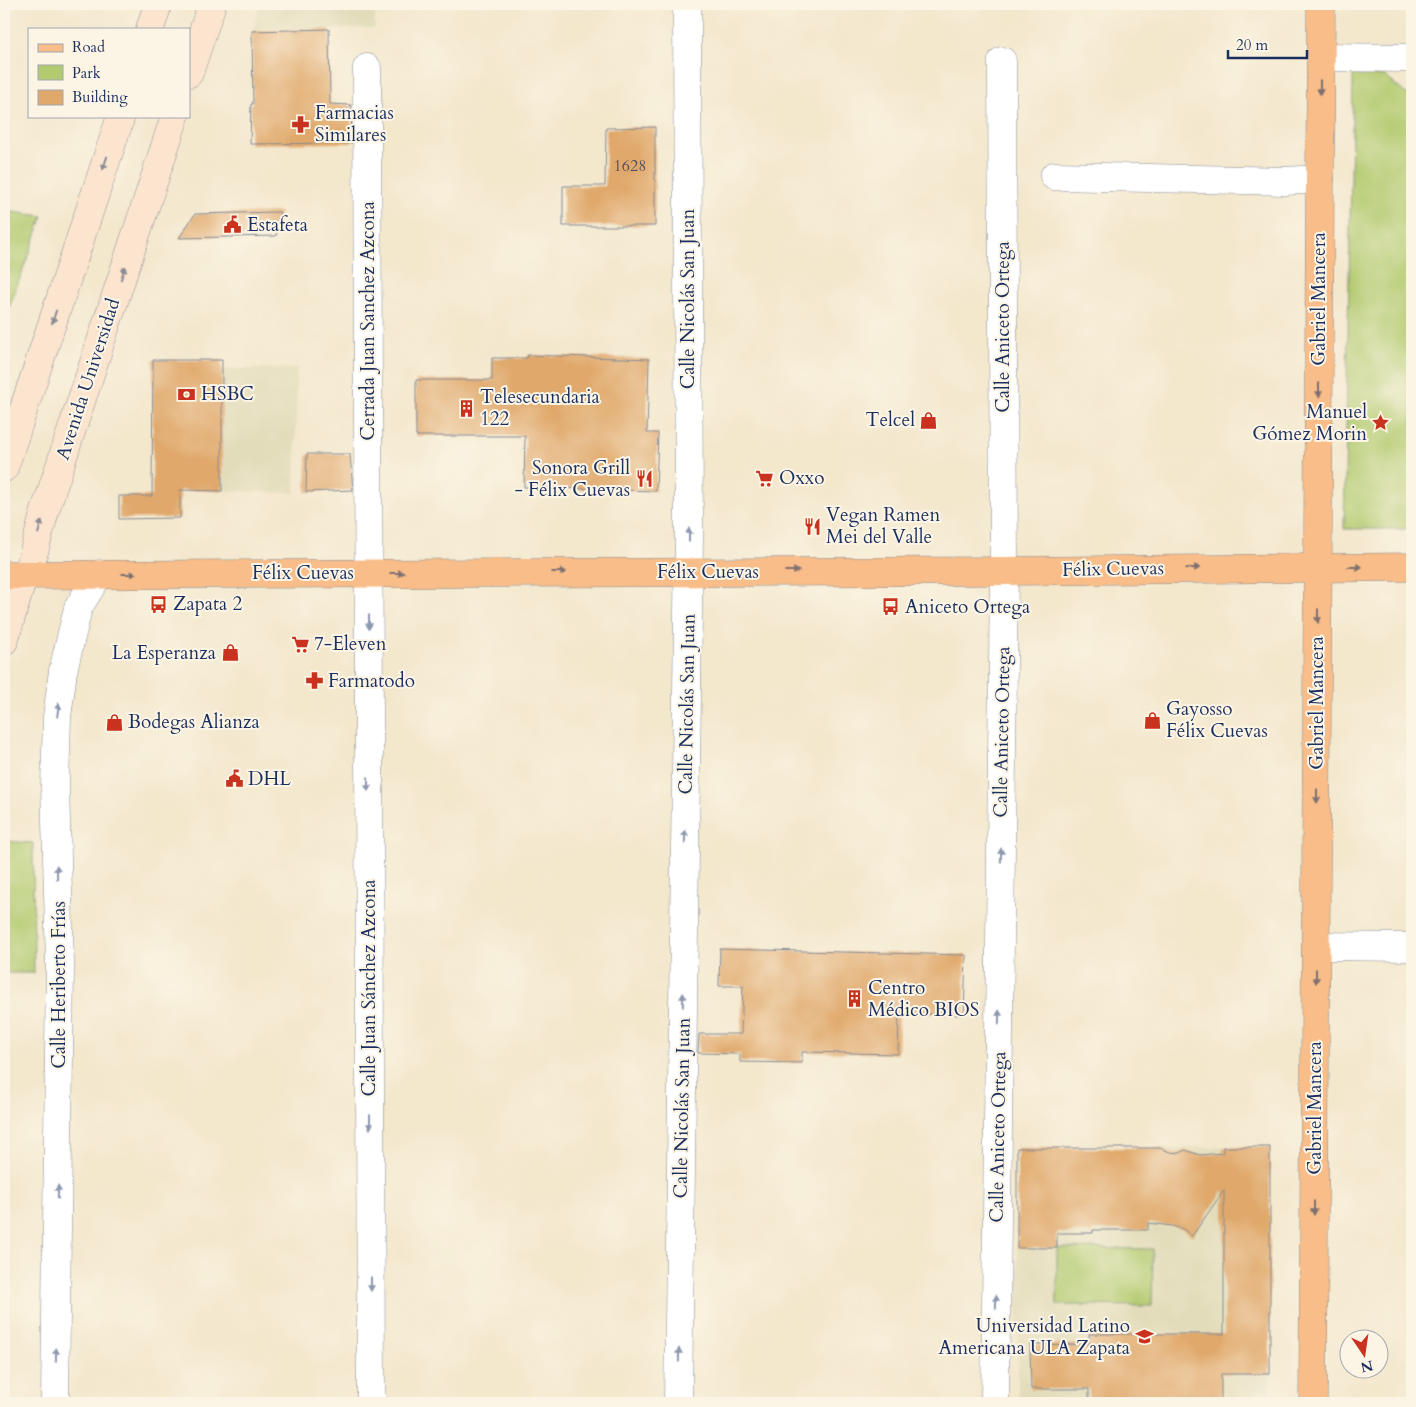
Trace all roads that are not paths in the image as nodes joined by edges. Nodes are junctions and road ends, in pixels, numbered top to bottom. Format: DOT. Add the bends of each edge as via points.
graph roads {
  1 [pos="158,4"];
  2 [pos="212,4"];
  3 [pos="687,4"];
  4 [pos="1321,4"];
  5 [pos="150,28"];
  6 [pos="1320,57"];
  7 [pos="1412,58"];
  8 [pos="1002,61"];
  9 [pos="367,68"];
  10 [pos="190,70"];
  11 [pos="120,118"];
  12 [pos="174,118"];
  13 [pos="1054,176"];
  14 [pos="1320,179"];
  15 [pos="4,468"];
  16 [pos="4,555"];
  17 [pos="1318,567"];
  18 [pos="1412,567"];
  19 [pos="1004,571"];
  20 [pos="689,572"];
  21 [pos="370,573"];
  22 [pos="16,574"];
  23 [pos="99,574"];
  24 [pos="4,641"];
  25 [pos="1316,946"];
  26 [pos="1412,947"];
  27 [pos="56,1403"];
  28 [pos="372,1403"];
  29 [pos="678,1403"];
  30 [pos="995,1403"];
  31 [pos="1314,1403"];
  1 -- 5 [label="main road"];
  2 -- 10 [label="main road"];
  20 -- 3 [label="street, Calle Nicolás San Juan, one-way"];
  4 -- 6 [label="main road, Gabriel Mancera"];
  6 -- 7 [label="street"];
  6 -- 14 [label="main road, Gabriel Mancera, one-way"];
  8 -- 19 [label="street, Calle Aniceto Ortega"];
  9 -- 21 [label="street, Cerrada Juan Sanchez Azcona"];
  11 -- 15 [label="main road, one-way"];
  22 -- 12 [label="main road, Avenida Universidad, one-way" via="38,531"];
  13 -- 14 [label="street"];
  14 -- 17 [label="main road, Gabriel Mancera, one-way"];
  16 -- 22 [label="main road"];
  17 -- 18 [label="main road, Félix Cuevas, one-way"];
  19 -- 17 [label="main road, Félix Cuevas, one-way"];
  17 -- 25 [label="main road, Gabriel Mancera, one-way"];
  20 -- 19 [label="main road, Félix Cuevas, one-way"];
  30 -- 19 [label="street, Calle Aniceto Ortega, one-way"];
  21 -- 20 [label="main road, Félix Cuevas, one-way"];
  29 -- 20 [label="street, Calle Nicolás San Juan, one-way"];
  23 -- 21 [label="main road, Félix Cuevas, one-way"];
  21 -- 28 [label="street, Calle Juan Sánchez Azcona, one-way"];
  22 -- 23 [label="main road, Félix Cuevas"];
  22 -- 24 [label="main road, Avenida Universidad" via="21,584"];
  27 -- 23 [label="street, Calle Heriberto Frías, one-way" via="60,964 55,786 57,717 63,671 78,608"];
  25 -- 26 [label="street"];
  25 -- 31 [label="main road, Gabriel Mancera, one-way"];
}
